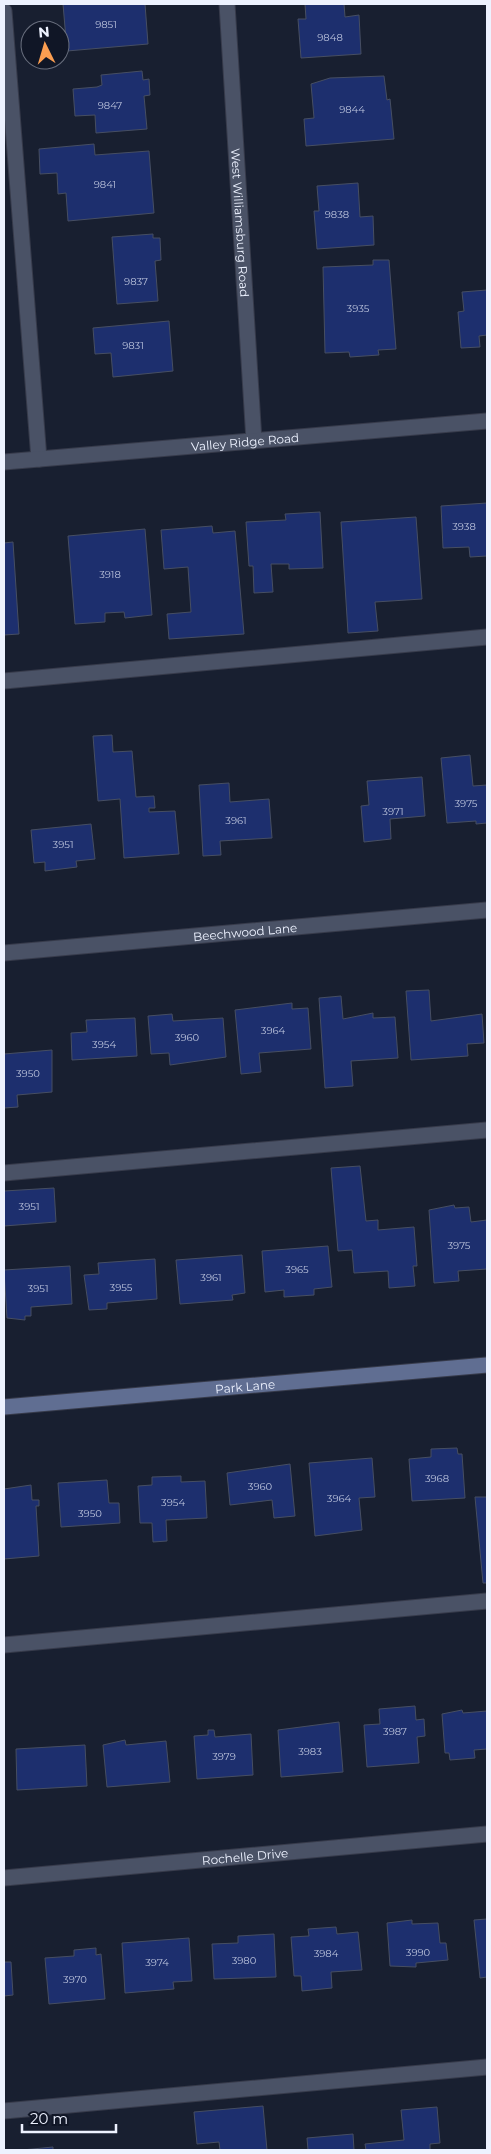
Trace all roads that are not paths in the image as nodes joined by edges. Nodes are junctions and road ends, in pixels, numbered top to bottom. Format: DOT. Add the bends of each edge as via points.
graph roads {
  1 [pos="226,4"];
  2 [pos="4,12"];
  3 [pos="487,421"];
  4 [pos="254,441"];
  5 [pos="39,459"];
  6 [pos="4,462"];
  7 [pos="487,637"];
  8 [pos="4,681"];
  9 [pos="487,910"];
  10 [pos="4,953"];
  11 [pos="487,1130"];
  12 [pos="4,1173"];
  13 [pos="487,1365"];
  14 [pos="4,1407"];
  15 [pos="487,1601"];
  16 [pos="4,1645"];
  17 [pos="487,1834"];
  18 [pos="4,1878"];
  19 [pos="487,2067"];
  20 [pos="4,2112"];
  1 -- 4 [label="street, West Williamsburg Road"];
  2 -- 5 [label="street"];
  3 -- 4 [label="street, Valley Ridge Road"];
  4 -- 5 [label="street, Valley Ridge Road"];
  5 -- 6 [label="street, Valley Ridge Road"];
  7 -- 8 [label="street"];
  9 -- 10 [label="street, Beechwood Lane"];
  11 -- 12 [label="street"];
  13 -- 14 [label="street, Park Lane"];
  15 -- 16 [label="street"];
  17 -- 18 [label="street, Rochelle Drive"];
  19 -- 20 [label="street"];
}
